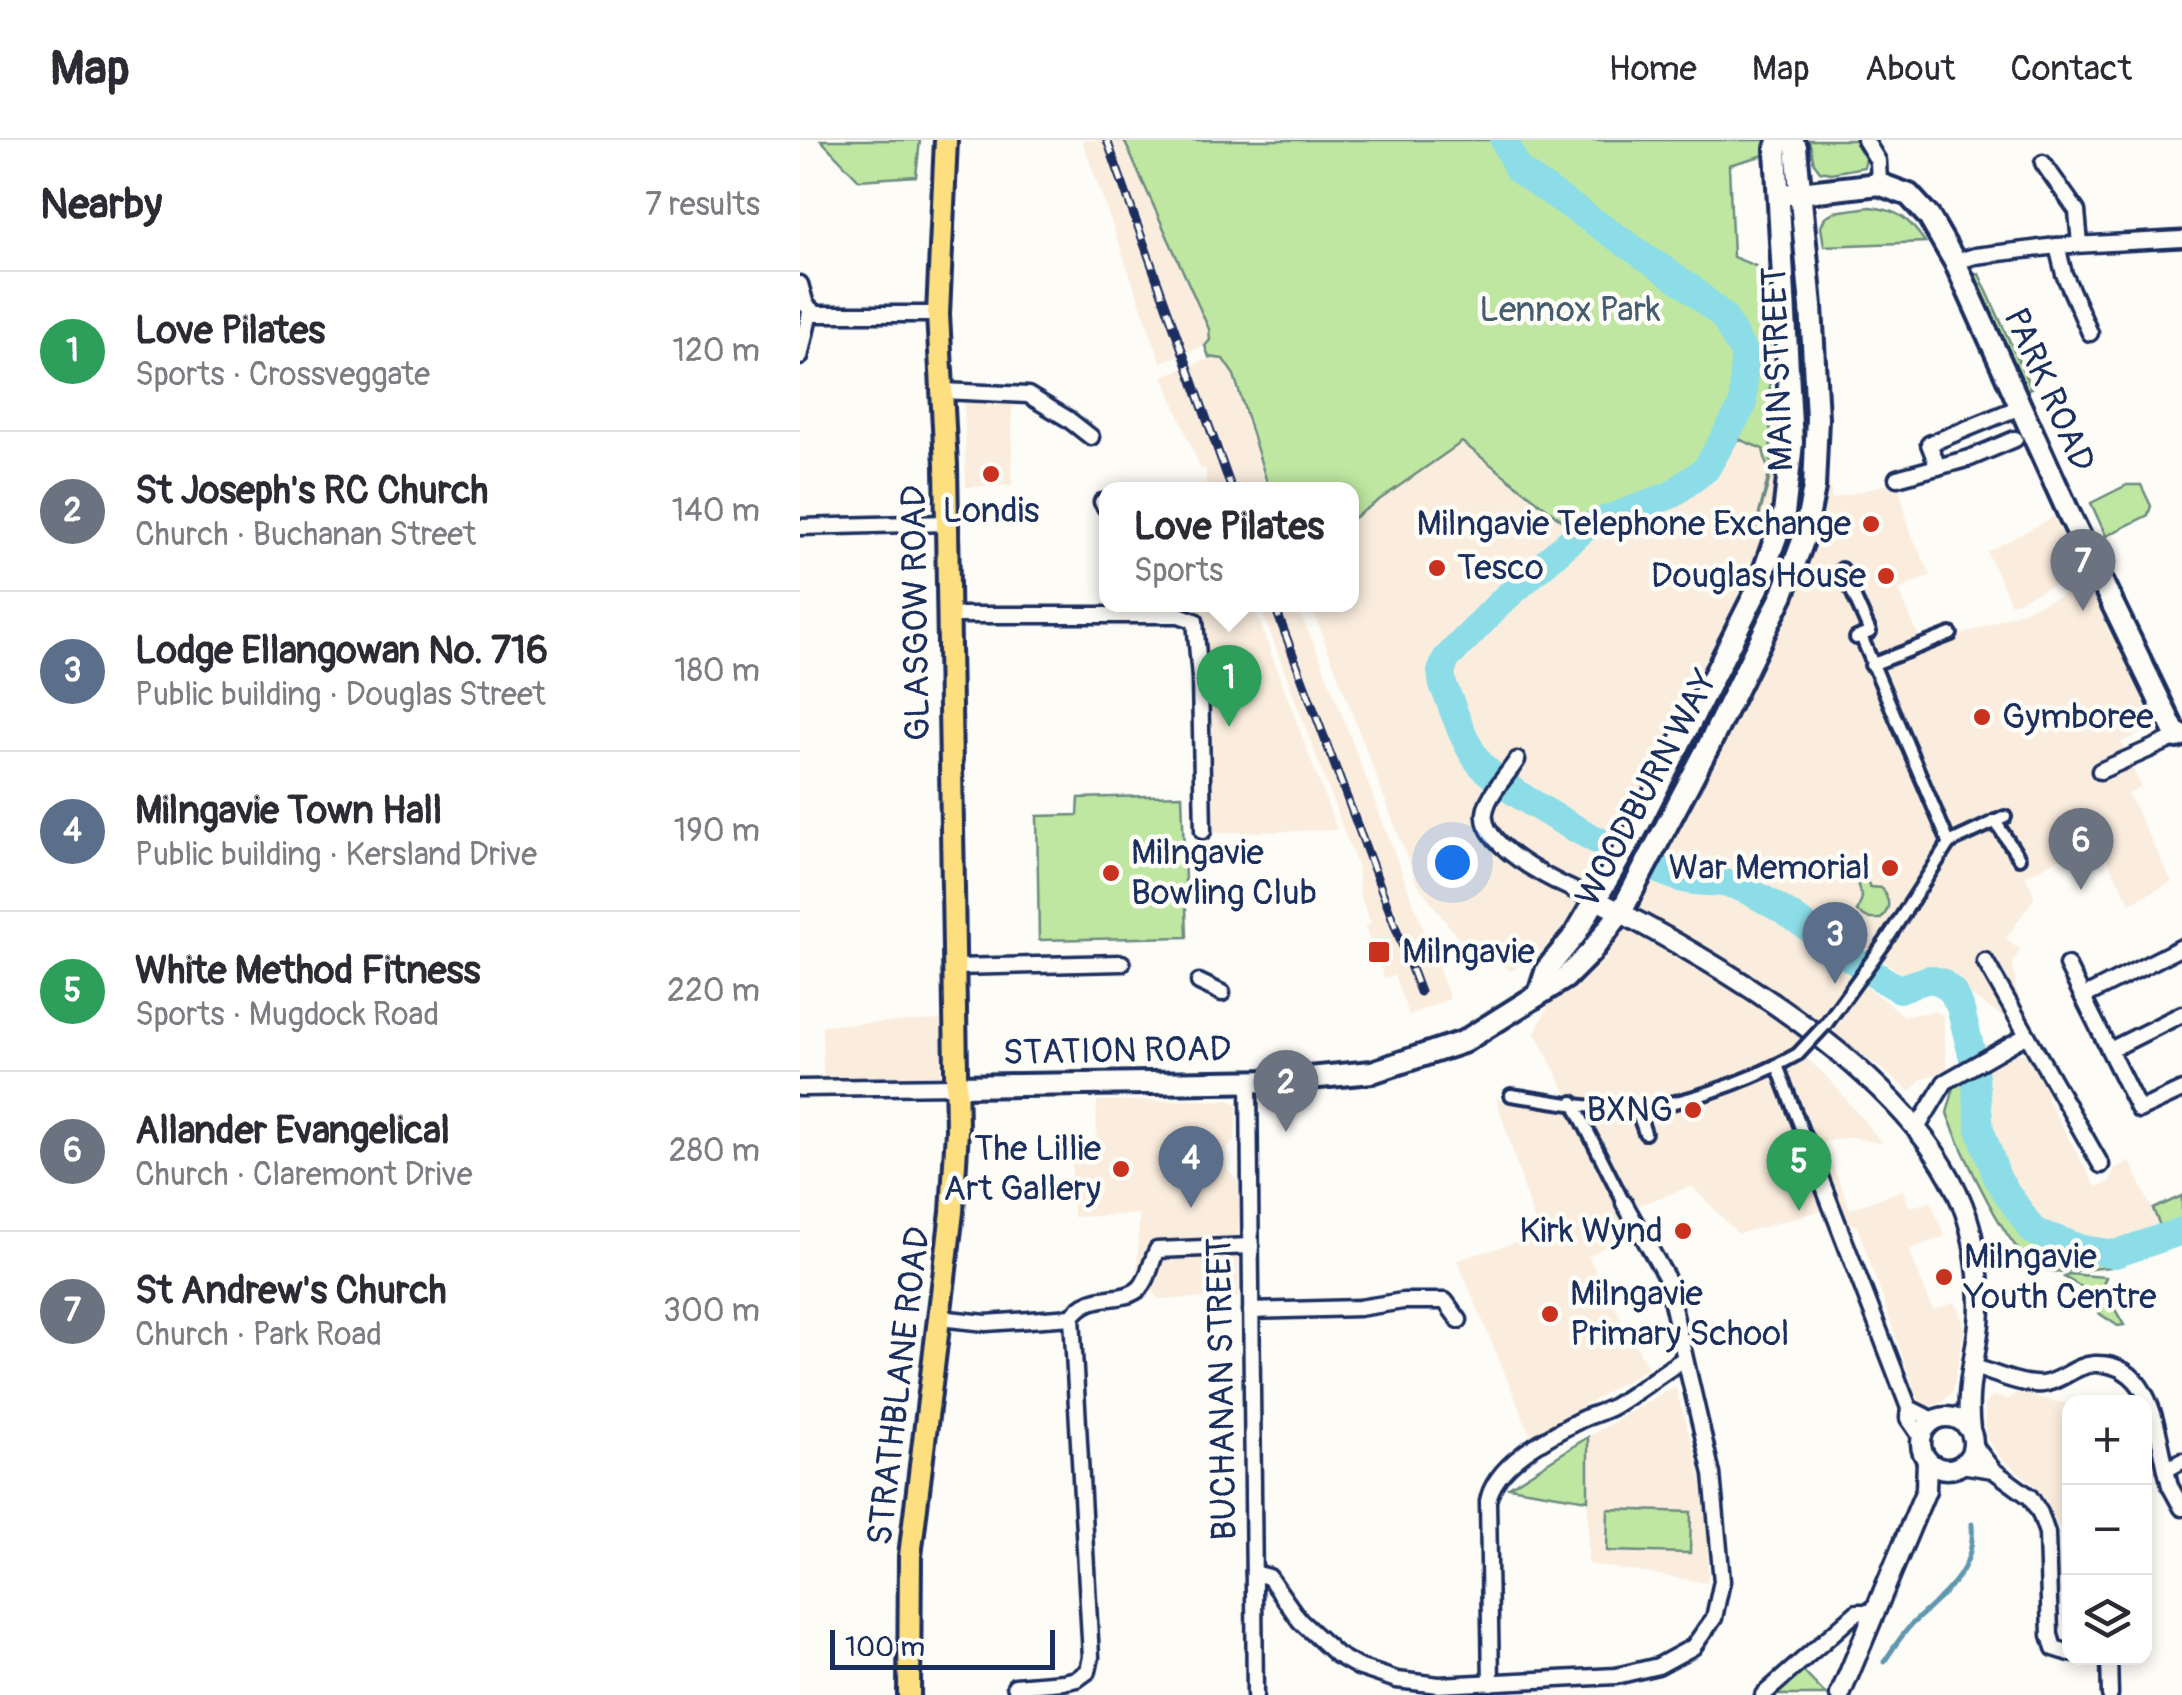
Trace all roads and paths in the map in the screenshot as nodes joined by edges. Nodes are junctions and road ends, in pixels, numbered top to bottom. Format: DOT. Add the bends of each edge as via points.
graph roads {
  1 [pos="946,140"];
  2 [pos="1780,140"];
  3 [pos="1790,140"];
  4 [pos="1865,140"];
  5 [pos="2043,163"];
  6 [pos="1879,184"];
  7 [pos="1801,193"];
  8 [pos="1779,196"];
  9 [pos="2182,238"];
  10 [pos="2080,244"];
  11 [pos="2057,246"];
  12 [pos="1955,262"];
  13 [pos="800,284"];
  14 [pos="810,312"];
  15 [pos="938,314"];
  16 [pos="2090,332"];
  17 [pos="800,357"];
  18 [pos="943,391"];
  19 [pos="2020,407"];
  20 [pos="1091,438"];
  21 [pos="2015,439"];
  22 [pos="1938,467"];
  23 [pos="1897,478"];
  24 [pos="947,523"];
  25 [pos="800,527"];
  26 [pos="1842,569"];
  27 [pos="1758,588"];
  28 [pos="1783,594"];
  29 [pos="1099,611"];
  30 [pos="1159,612"];
  31 [pos="949,616"];
  32 [pos="1951,634"];
  33 [pos="1871,665"];
  34 [pos="2180,739"];
  35 [pos="1924,752"];
  36 [pos="1910,755"];
  37 [pos="1897,758"];
  38 [pos="1517,760"];
  39 [pos="2100,772"];
  40 [pos="1203,830"];
  41 [pos="1949,843"];
  42 [pos="2019,858"];
  43 [pos="1597,900"];
  44 [pos="1620,912"];
  45 [pos="2182,947"];
  46 [pos="1985,960"];
  47 [pos="1122,962"];
  48 [pos="2067,966"];
  49 [pos="954,967"];
  50 [pos="1200,982"];
  51 [pos="1540,991"];
  52 [pos="1222,994"];
  53 [pos="2083,997"];
  54 [pos="2182,1014"];
  55 [pos="2027,1035"];
  56 [pos="2110,1050"];
  57 [pos="1777,1066"];
  58 [pos="1277,1081"];
  59 [pos="1249,1082"];
  60 [pos="957,1086"];
  61 [pos="800,1088"];
  62 [pos="2182,1090"];
  63 [pos="1511,1095"];
  64 [pos="1573,1102"];
  65 [pos="1636,1108"];
  66 [pos="1917,1128"];
  67 [pos="1646,1133"];
  68 [pos="1806,1141"];
  69 [pos="2100,1165"];
  70 [pos="1624,1204"];
  71 [pos="1251,1246"];
  72 [pos="1251,1311"];
  73 [pos="1072,1317"];
  74 [pos="939,1318"];
  75 [pos="1460,1320"];
  76 [pos="1684,1358"];
  77 [pos="1974,1367"];
  78 [pos="1966,1400"];
  79 [pos="1909,1408"];
  80 [pos="1940,1418"];
  81 [pos="1972,1436"];
  82 [pos="1921,1437"];
  83 [pos="1927,1460"];
  84 [pos="2182,1461"];
  85 [pos="1956,1467"];
  86 [pos="1993,1470"];
  87 [pos="2166,1470"];
  88 [pos="1926,1490"];
  89 [pos="2182,1508"];
  90 [pos="1254,1573"];
  91 [pos="1873,1612"];
  92 [pos="2062,1650"];
  93 [pos="2109,1665"];
  94 [pos="1490,1683"];
  95 [pos="1015,1686"];
  96 [pos="909,1695"];
  97 [pos="1256,1695"];
  98 [pos="1763,1695"];
  99 [pos="1840,1695"];
  100 [pos="2110,1695"];
  1 -- 15 [label="main road, GLASGOW ROAD"];
  2 -- 8 [label="main road, MAIN STREET"];
  3 -- 7 [label="main road, MAIN STREET"];
  4 -- 6 [label="street" via="1878,161"];
  5 -- 10 [label="street" via="2077,211"];
  6 -- 7 [label="main road"];
  6 -- 12 [label="main road, PARK ROAD" via="1920,206"];
  7 -- 8 [label="main road"];
  7 -- 28 [label="main road, MAIN STREET" via="1816,372 1816,468 1804,538"];
  8 -- 27 [label="main road, MAIN STREET" via="1792,454 1784,514"];
  9 -- 10 [label="street"];
  10 -- 11 [label="street"];
  11 -- 12 [label="street"];
  11 -- 16 [label="street"];
  12 -- 19 [label="main road, PARK ROAD"];
  13 -- 14 [label="street"];
  14 -- 15 [label="street"];
  14 -- 17 [label="street"];
  15 -- 18 [label="main road, GLASGOW ROAD"];
  18 -- 20 [label="street" via="1028,395"];
  18 -- 24 [label="main road, GLASGOW ROAD"];
  19 -- 22 [label="street" via="1929,444"];
  19 -- 34 [label="main road, PARK ROAD"];
  21 -- 22 [label="street"];
  22 -- 23 [label="street"];
  24 -- 25 [label="street"];
  24 -- 31 [label="main road, GLASGOW ROAD"];
  26 -- 33 [label="street" via="1870,632 1858,637"];
  27 -- 43 [label="main road, WOODBURN WAY"];
  28 -- 44 [label="main road, WOODBURN WAY"];
  29 -- 31 [label="street"];
  30 -- 40 [label="street" via="1196,621"];
  31 -- 49 [label="main road, GLASGOW ROAD"];
  32 -- 33 [label="street"];
  33 -- 36 [label="street"];
  34 -- 39 [label="street"];
  35 -- 36 [label="street"];
  36 -- 37 [label="street"];
  36 -- 41 [label="street"];
  38 -- 43 [label="street" via="1488,803 1486,828 1559,885"];
  41 -- 42 [label="street" via="2000,819"];
  41 -- 57 [label="street, bridge" via="1826,1024"];
  43 -- 44 [label="street"];
  43 -- 51 [label="main road, WOODBURN WAY" via="1547,969"];
  44 -- 51 [label="main road, WOODBURN WAY" via="1565,978"];
  44 -- 66 [label="street" via="1765,998 1850,1063"];
  45 -- 53 [label="street"];
  46 -- 55 [label="street"];
  47 -- 49 [label="street"];
  48 -- 53 [label="street"];
  49 -- 60 [label="main road, GLASGOW ROAD"];
  50 -- 52 [label="street"];
  51 -- 58 [label="main road, WOODBURN WAY" via="1462,1042 1419,1059 1372,1072"];
  53 -- 56 [label="street"];
  54 -- 56 [label="street"];
  55 -- 66 [label="street" via="1945,1082"];
  55 -- 69 [label="street"];
  56 -- 62 [label="street" via="2140,1110"];
  57 -- 65 [label="street" via="1694,1096"];
  57 -- 68 [label="street"];
  58 -- 59 [label="main road, STATION ROAD"];
  59 -- 60 [label="main road, STATION ROAD"];
  59 -- 71 [label="street, BUCHANAN STREET"];
  60 -- 61 [label="street"];
  60 -- 74 [label="main road, STRATHBLANE ROAD" via="954,1196"];
  63 -- 64 [label="street"];
  64 -- 65 [label="street"];
  64 -- 70 [label="street"];
  65 -- 67 [label="street"];
  66 -- 77 [label="street" via="1951,1178 1972,1236 1980,1309"];
  68 -- 79 [label="street"];
  70 -- 76 [label="street" via="1666,1278"];
  71 -- 72 [label="street, BUCHANAN STREET"];
  71 -- 73 [label="street" via="1157,1250 1140,1288 1090,1301"];
  72 -- 75 [label="street" via="1445,1301"];
  72 -- 90 [label="street, BUCHANAN STREET"];
  73 -- 74 [label="street" via="986,1323"];
  73 -- 95 [label="street" via="1091,1657 1076,1679"];
  74 -- 96 [label="main road, STRATHBLANE ROAD" via="910,1556"];
  76 -- 94 [label="street" via="1496,1478 1488,1501"];
  76 -- 94 [label="street" via="1712,1474 1722,1581 1704,1636 1678,1657 1639,1672"];
  77 -- 78 [label="street"];
  77 -- 87 [label="street" via="2033,1383 2094,1364 2132,1376 2152,1406"];
  78 -- 80 [label="street"];
  78 -- 81 [label="street"];
  79 -- 80 [label="street"];
  79 -- 82 [label="street"];
  80 -- 81 [label="street" via="1957,1418"];
  80 -- 82 [label="street"];
  81 -- 85 [label="street" via="1968,1460"];
  81 -- 86 [label="street"];
  82 -- 83 [label="street"];
  83 -- 85 [label="street"];
  83 -- 88 [label="street"];
  84 -- 87 [label="street"];
  85 -- 86 [label="street"];
  85 -- 88 [label="street"];
  86 -- 92 [label="street" via="2030,1497 2040,1513 2047,1533 2050,1635"];
  87 -- 89 [label="street"];
  88 -- 91 [label="street"];
  90 -- 94 [label="street" via="1269,1577 1300,1621 1358,1667 1411,1682"];
  90 -- 97 [label="street, BUCHANAN STREET"];
  91 -- 98 [label="street" via="1857,1612"];
  91 -- 99 [label="street"];
  93 -- 100 [label="street"];
}
